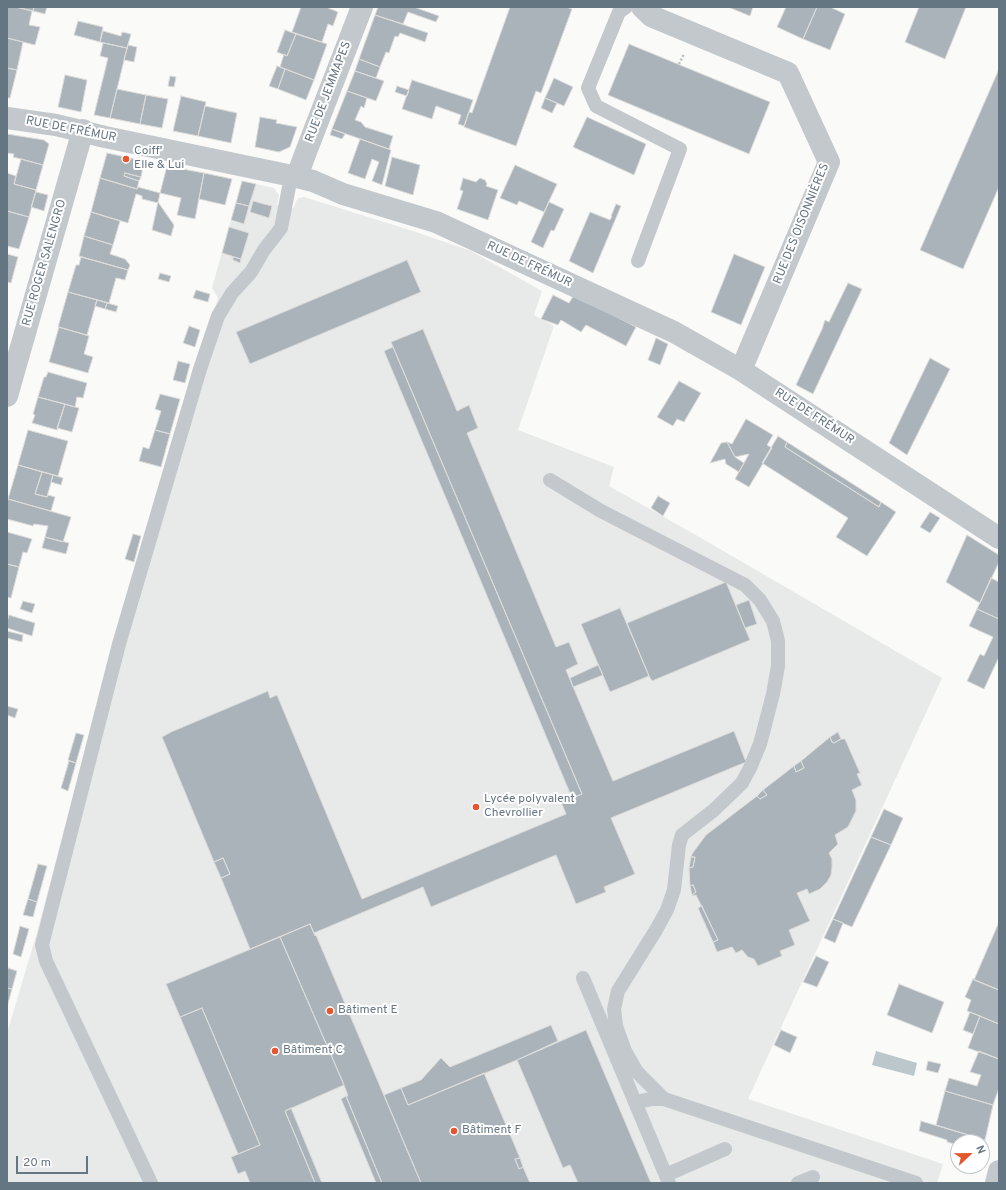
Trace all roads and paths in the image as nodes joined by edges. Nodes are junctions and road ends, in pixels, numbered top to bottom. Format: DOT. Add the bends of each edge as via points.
graph roads {
  1 [pos="362,7"];
  2 [pos="626,7"];
  3 [pos="642,7"];
  4 [pos="684,53"];
  5 [pos="679,64"];
  6 [pos="7,118"];
  7 [pos="83,130"];
  8 [pos="295,177"];
  9 [pos="638,261"];
  10 [pos="741,370"];
  11 [pos="7,396"];
  12 [pos="550,480"];
  13 [pos="999,538"];
  14 [pos="583,978"];
  15 [pos="664,1099"];
  16 [pos="636,1102"];
  17 [pos="725,1149"];
  18 [pos="999,1171"];
  19 [pos="813,1177"];
  20 [pos="668,1179"];
  21 [pos="151,1183"];
  22 [pos="798,1183"];
  23 [pos="916,1183"];
  24 [pos="996,1183"];
  1 -- 8 [label="street, RUE DE JEMMAPES"];
  2 -- 9 [label="lane" via="620,12 588,88 596,106 680,149"];
  3 -- 10 [label="street, RUE DES OISONNIÈRES" via="651,16 788,73 829,162"];
  4 -- 5 [label="path"];
  6 -- 7 [label="street, RUE DE FRÉMUR"];
  7 -- 8 [label="street, RUE DE FRÉMUR"];
  7 -- 11 [label="street, RUE ROGER SALENGRO"];
  8 -- 10 [label="street, RUE DE FRÉMUR" via="436,222 674,332"];
  8 -- 21 [label="lane" via="288,187 281,228 251,272 232,293 218,316 200,369 120,644 42,945 46,960"];
  10 -- 13 [label="street, RUE DE FRÉMUR"];
  12 -- 15 [label="lane" via="601,511 745,585 760,600 773,621 778,641 778,666 773,694 760,744 750,768 742,782 714,810 682,835 674,890 667,910 618,991 614,1009 616,1026 625,1051 637,1072"];
  14 -- 16 [label="lane"];
  15 -- 16 [label="lane"];
  15 -- 23 [label="lane"];
  16 -- 20 [label="lane"];
  17 -- 20 [label="lane"];
  18 -- 24 [label="street"];
  19 -- 22 [label="lane"];
}
